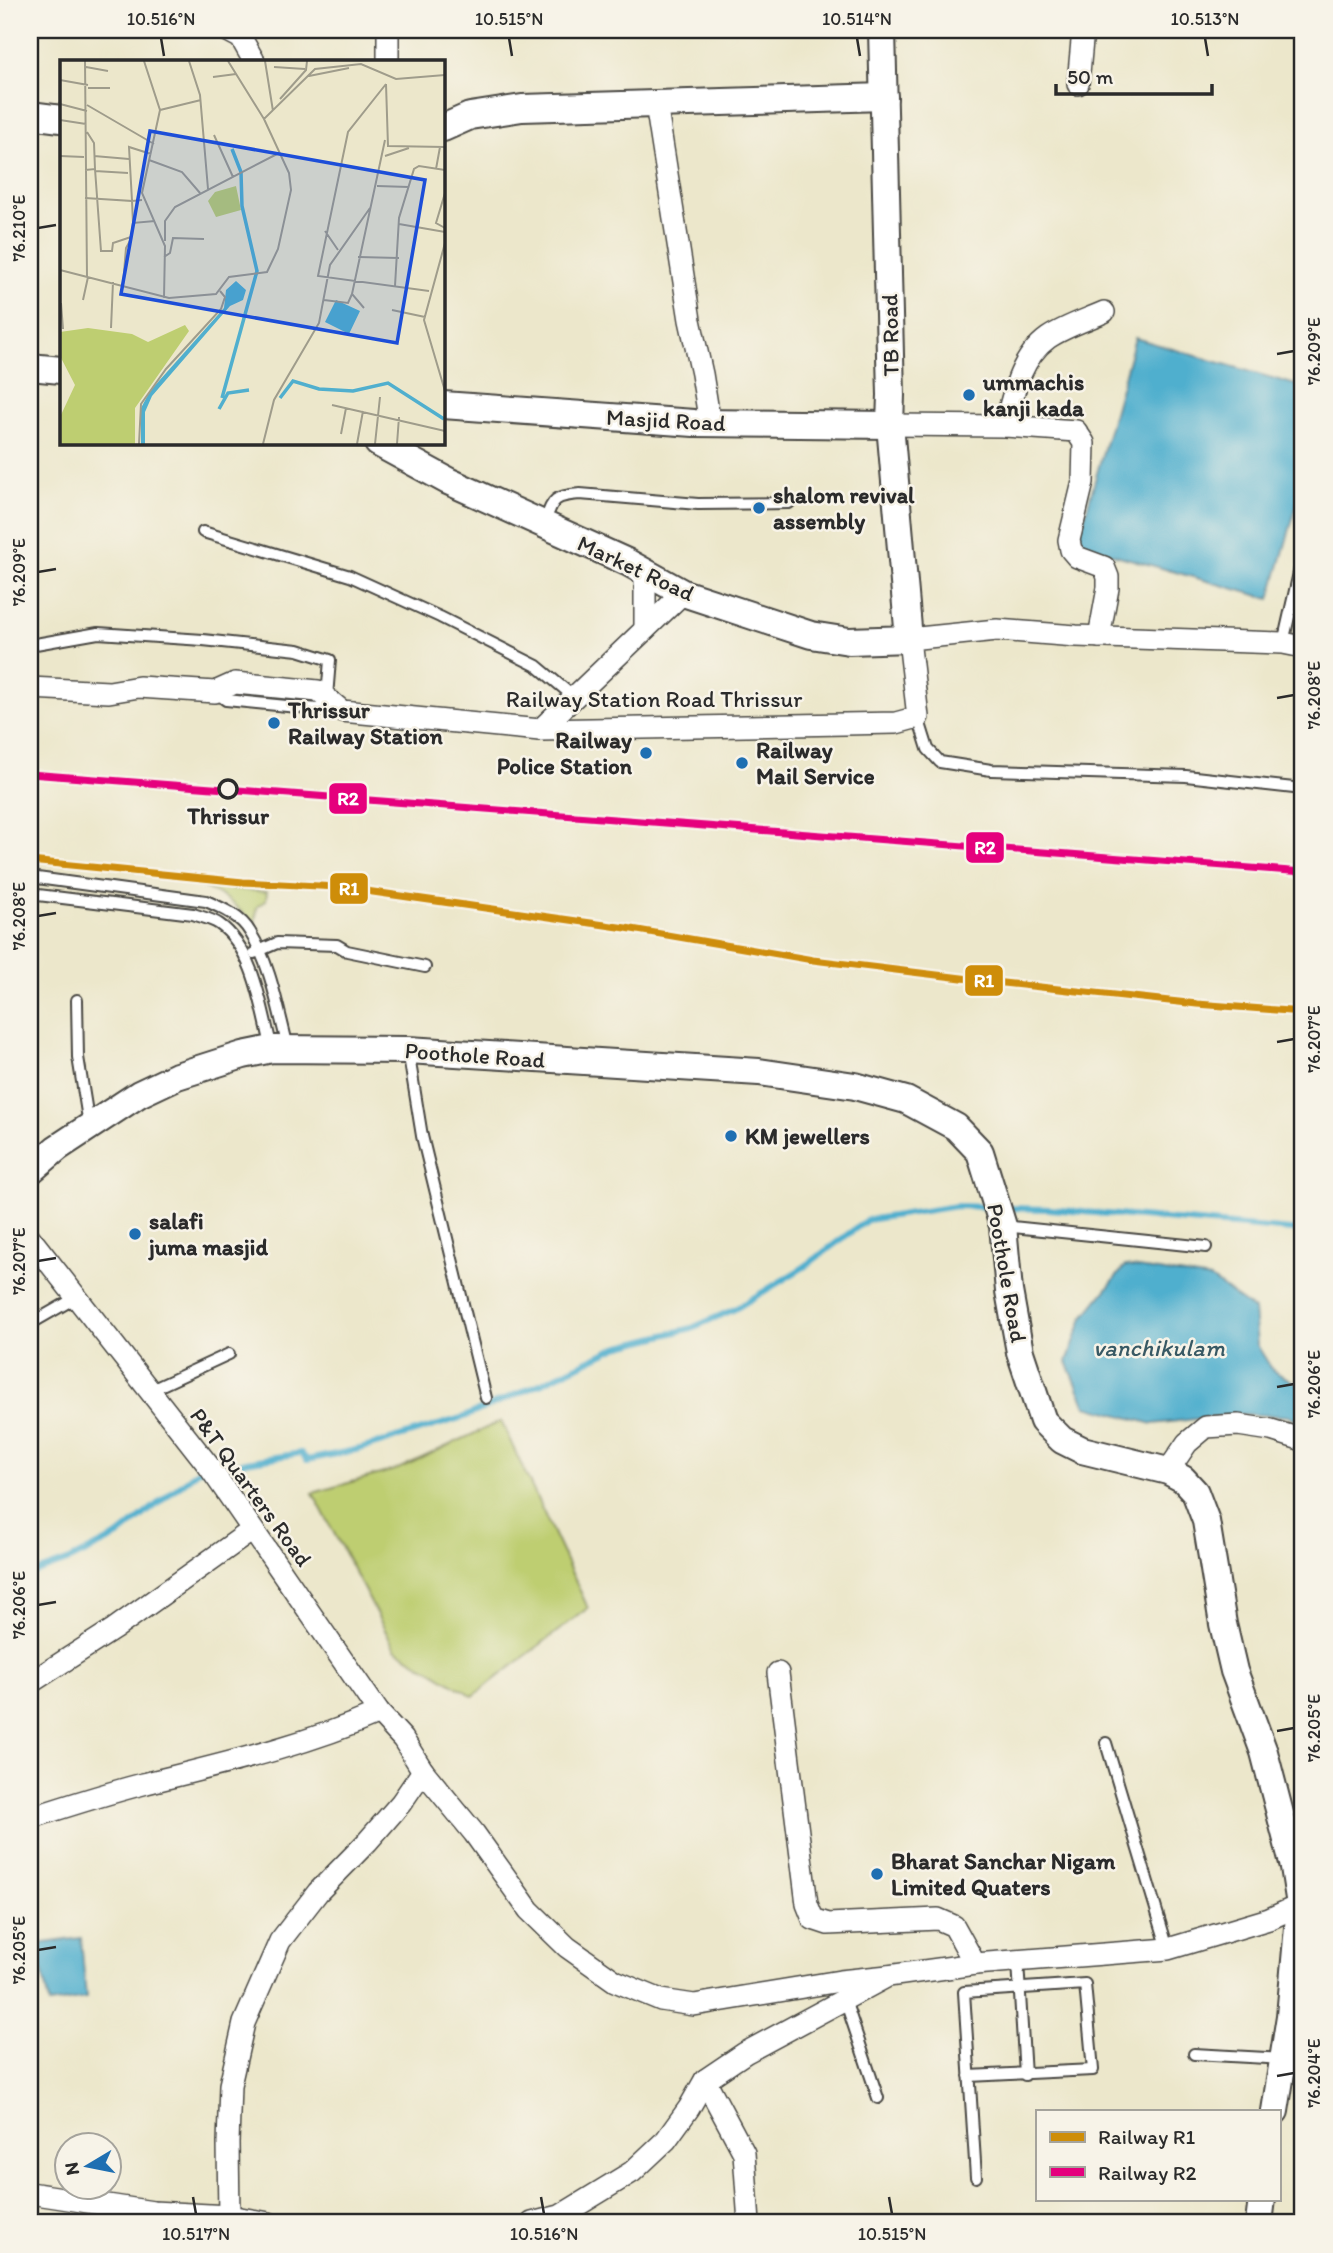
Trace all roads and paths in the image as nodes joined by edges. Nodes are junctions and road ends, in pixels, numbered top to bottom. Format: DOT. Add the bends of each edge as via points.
graph roads {
  1 [pos="226,30"];
  2 [pos="388,30"];
  3 [pos="883,30"];
  4 [pos="1083,30"];
  5 [pos="253,60"];
  6 [pos="388,60"];
  7 [pos="1078,84"];
  8 [pos="884,97"];
  9 [pos="656,104"];
  10 [pos="30,115"];
  11 [pos="60,119"];
  12 [pos="444,128"];
  13 [pos="1104,312"];
  14 [pos="30,367"];
  15 [pos="60,370"];
  16 [pos="444,405"];
  17 [pos="710,424"];
  18 [pos="890,425"];
  19 [pos="1005,426"];
  20 [pos="380,444"];
  21 [pos="789,503"];
  22 [pos="544,524"];
  23 [pos="203,532"];
  24 [pos="1303,555"];
  25 [pos="645,572"];
  26 [pos="683,593"];
  27 [pos="645,629"];
  28 [pos="1099,637"];
  29 [pos="909,639"];
  30 [pos="30,645"];
  31 [pos="1293,645"];
  32 [pos="30,688"];
  33 [pos="574,697"];
  34 [pos="334,704"];
  35 [pos="918,717"];
  36 [pos="540,730"];
  37 [pos="1303,789"];
  38 [pos="30,877"];
  39 [pos="30,894"];
  40 [pos="259,951"];
  41 [pos="245,958"];
  42 [pos="425,967"];
  43 [pos="77,1000"];
  44 [pos="280,1048"];
  45 [pos="408,1050"];
  46 [pos="89,1128"];
  47 [pos="30,1171"];
  48 [pos="999,1214"];
  49 [pos="30,1238"];
  50 [pos="1206,1247"];
  51 [pos="77,1297"];
  52 [pos="30,1324"];
  53 [pos="229,1354"];
  54 [pos="149,1391"];
  55 [pos="486,1398"];
  56 [pos="1303,1440"];
  57 [pos="1167,1471"];
  58 [pos="251,1531"];
  59 [pos="778,1672"];
  60 [pos="30,1683"];
  61 [pos="379,1713"];
  62 [pos="1106,1743"];
  63 [pos="423,1771"];
  64 [pos="30,1818"];
  65 [pos="1300,1905"];
  66 [pos="1168,1949"];
  67 [pos="1018,1962"];
  68 [pos="975,1964"];
  69 [pos="888,1976"];
  70 [pos="1019,1987"];
  71 [pos="845,2000"];
  72 [pos="1195,2054"];
  73 [pos="1283,2059"];
  74 [pos="1025,2075"];
  75 [pos="969,2076"];
  76 [pos="705,2080"];
  77 [pos="878,2098"];
  78 [pos="1275,2110"];
  79 [pos="976,2177"];
  80 [pos="30,2193"];
  81 [pos="1262,2200"];
  82 [pos="92,2213"];
  83 [pos="229,2216"];
  84 [pos="179,2218"];
  85 [pos="561,2220"];
  86 [pos="269,2223"];
  87 [pos="533,2223"];
  88 [pos="749,2223"];
  89 [pos="1259,2223"];
  1 -- 5 [label="street" via="241,38"];
  2 -- 6 [label="street"];
  3 -- 8 [label="street, TB Road"];
  4 -- 7 [label="street"];
  8 -- 9 [label="street"];
  8 -- 18 [label="street, TB Road"];
  9 -- 12 [label="street" via="522,108 470,116"];
  9 -- 17 [label="street"];
  10 -- 11 [label="street"];
  13 -- 19 [label="street" via="1048,338 1029,358 1014,389"];
  14 -- 15 [label="street"];
  16 -- 17 [label="street, Masjid Road"];
  17 -- 18 [label="street, Masjid Road"];
  18 -- 19 [label="street"];
  18 -- 29 [label="street, TB Road"];
  19 -- 28 [label="street" via="1076,431 1084,443 1083,482 1069,540 1077,557 1104,567 1108,577"];
  20 -- 22 [label="street, Market Road"];
  21 -- 22 [label="lane" via="698,504 564,495 552,502"];
  22 -- 25 [label="street, Market Road"];
  23 -- 33 [label="lane" via="350,576 537,666"];
  24 -- 31 [label="lane"];
  25 -- 26 [label="street, Market Road"];
  25 -- 27 [label="street"];
  26 -- 27 [label="street"];
  26 -- 29 [label="street, Market Road" via="811,635"];
  27 -- 33 [label="street"];
  28 -- 29 [label="street" via="997,630"];
  28 -- 31 [label="street"];
  29 -- 35 [label="street"];
  30 -- 34 [label="lane" via="99,633 299,650 330,660"];
  32 -- 34 [label="street, Railway Station Road Thrissur" via="215,692 235,683 318,691"];
  33 -- 36 [label="street"];
  34 -- 36 [label="street, Railway Station Road Thrissur"];
  35 -- 36 [label="street, Railway Station Road Thrissur" via="896,723"];
  35 -- 37 [label="lane" via="928,749 940,762 991,769 1186,775"];
  38 -- 40 [label="lane" via="206,901 229,911 250,930"];
  39 -- 41 [label="lane" via="193,914 217,922 238,941"];
  40 -- 41 [label="lane"];
  40 -- 42 [label="lane" via="277,943 337,945 346,951"];
  40 -- 44 [label="lane" via="266,965"];
  41 -- 44 [label="lane"];
  43 -- 46 [label="lane" via="78,1057"];
  44 -- 45 [label="street, Poothole Road"];
  44 -- 46 [label="street, Poothole Road" via="177,1076 139,1094"];
  45 -- 48 [label="street, Poothole Road" via="759,1072 855,1086 906,1100 956,1127 980,1152"];
  45 -- 55 [label="lane" via="422,1136"];
  46 -- 47 [label="street, Poothole Road"];
  48 -- 50 [label="lane"];
  48 -- 57 [label="street, Poothole Road" via="1020,1352 1043,1421 1062,1440 1082,1450"];
  49 -- 51 [label="street, P&T Quarters Road"];
  51 -- 52 [label="lane"];
  51 -- 54 [label="street, P&T Quarters Road"];
  53 -- 54 [label="lane"];
  54 -- 58 [label="street, P&T Quarters Road"];
  56 -- 57 [label="street" via="1238,1425 1206,1427 1186,1443"];
  57 -- 65 [label="street, Poothole Road" via="1183,1479 1201,1504 1234,1671 1264,1752"];
  58 -- 60 [label="street"];
  58 -- 61 [label="street, P&T Quarters Road"];
  59 -- 68 [label="street" via="807,1903 813,1919 828,1924 938,1919 954,1926"];
  61 -- 63 [label="street, P&T Quarters Road"];
  61 -- 64 [label="street" via="340,1730"];
  62 -- 66 [label="lane"];
  63 -- 69 [label="street, P&T Quarters Road" via="529,1910 568,1947 615,1981 661,2000 694,2005"];
  63 -- 83 [label="street" via="401,1803 318,1892 280,1941 244,2023 230,2085"];
  65 -- 66 [label="street, P&T Quarters Road"];
  65 -- 73 [label="street, Poothole Road"];
  66 -- 67 [label="street, P&T Quarters Road"];
  67 -- 68 [label="street, P&T Quarters Road"];
  67 -- 70 [label="lane"];
  68 -- 69 [label="street, P&T Quarters Road"];
  69 -- 71 [label="street"];
  70 -- 74 [label="lane"];
  70 -- 74 [label="lane" via="1085,1984 1093,2070"];
  70 -- 75 [label="lane" via="964,1992"];
  71 -- 76 [label="street" via="745,2053"];
  71 -- 77 [label="lane"];
  72 -- 73 [label="lane"];
  73 -- 78 [label="street, Poothole Road"];
  74 -- 75 [label="lane"];
  75 -- 79 [label="lane"];
  76 -- 85 [label="street" via="666,2140 632,2172"];
  76 -- 88 [label="street" via="744,2152"];
  80 -- 82 [label="street"];
  81 -- 89 [label="street"];
  82 -- 84 [label="street" via="153,2212"];
  83 -- 84 [label="street"];
  83 -- 86 [label="street"];
  85 -- 87 [label="street"];
}
